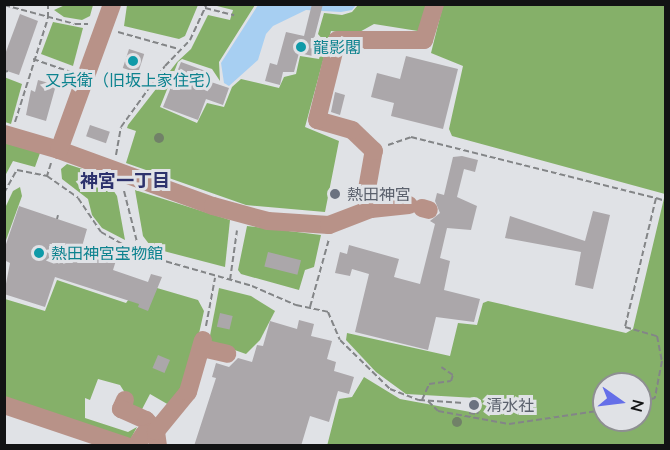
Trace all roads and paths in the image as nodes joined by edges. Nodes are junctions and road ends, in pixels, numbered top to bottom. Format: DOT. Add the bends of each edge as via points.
graph roads {
  1 [pos="48,4"];
  2 [pos="112,4"];
  3 [pos="435,4"];
  4 [pos="4,6"];
  5 [pos="206,6"];
  6 [pos="234,15"];
  7 [pos="48,18"];
  8 [pos="106,24"];
  9 [pos="179,50"];
  10 [pos="33,59"];
  11 [pos="86,78"];
  12 [pos="8,135"];
  13 [pos="59,150"];
  14 [pos="374,151"];
  15 [pos="112,169"];
  16 [pos="47,176"];
  17 [pos="4,193"];
  18 [pos="656,198"];
  19 [pos="666,201"];
  20 [pos="420,208"];
  21 [pos="371,209"];
  22 [pos="240,214"];
  23 [pos="328,225"];
  24 [pos="140,255"];
  25 [pos="215,277"];
  26 [pos="230,280"];
  27 [pos="310,308"];
  28 [pos="202,344"];
  29 [pos="227,354"];
  30 [pos="441,367"];
  31 [pos="652,399"];
  32 [pos="125,400"];
  33 [pos="422,400"];
  34 [pos="428,401"];
  35 [pos="464,403"];
  36 [pos="4,405"];
  37 [pos="480,408"];
  38 [pos="592,412"];
  39 [pos="469,413"];
  40 [pos="157,438"];
  41 [pos="126,446"];
  42 [pos="136,446"];
  1 -- 7 [label="path"];
  2 -- 8 [label="street"];
  3 -- 14 [label="street" via="424,40 337,40 317,120 352,130"];
  4 -- 7 [label="path" via="30,9"];
  5 -- 6 [label="path"];
  5 -- 9 [label="path" via="190,40"];
  7 -- 8 [label="path" via="75,24"];
  7 -- 10 [label="path"];
  8 -- 9 [label="path"];
  8 -- 11 [label="street"];
  9 -- 15 [label="path" via="121,127 122,139"];
  10 -- 11 [label="path"];
  10 -- 12 [label="path"];
  11 -- 13 [label="street"];
  12 -- 13 [label="street"];
  13 -- 15 [label="street"];
  13 -- 16 [label="path"];
  14 -- 18 [label="path" via="411,137"];
  14 -- 21 [label="street" via="366,189"];
  15 -- 22 [label="street"];
  15 -- 24 [label="path" via="126,197"];
  16 -- 17 [label="path" via="17,170"];
  16 -- 24 [label="path" via="78,198 101,232"];
  18 -- 19 [label="path"];
  18 -- 31 [label="path" via="625,327 657,336 662,361"];
  20 -- 21 [label="street"];
  21 -- 23 [label="street"];
  22 -- 23 [label="street"];
  22 -- 26 [label="path"];
  23 -- 27 [label="path" via="330,236"];
  24 -- 25 [label="path"];
  25 -- 26 [label="path"];
  25 -- 28 [label="path"];
  26 -- 27 [label="path"];
  27 -- 33 [label="path" via="328,312 340,340 374,376 403,396"];
  28 -- 29 [label="street"];
  28 -- 40 [label="street" via="188,392"];
  30 -- 33 [label="path" via="453,375 451,381 429,384"];
  32 -- 40 [label="street" via="121,409 146,420"];
  33 -- 34 [label="path"];
  34 -- 35 [label="path"];
  34 -- 38 [label="path" via="438,411 509,424"];
  36 -- 41 [label="street"];
  37 -- 39 [label="path" via="477,414"];
  40 -- 42 [label="street" via="144,434"];
}
